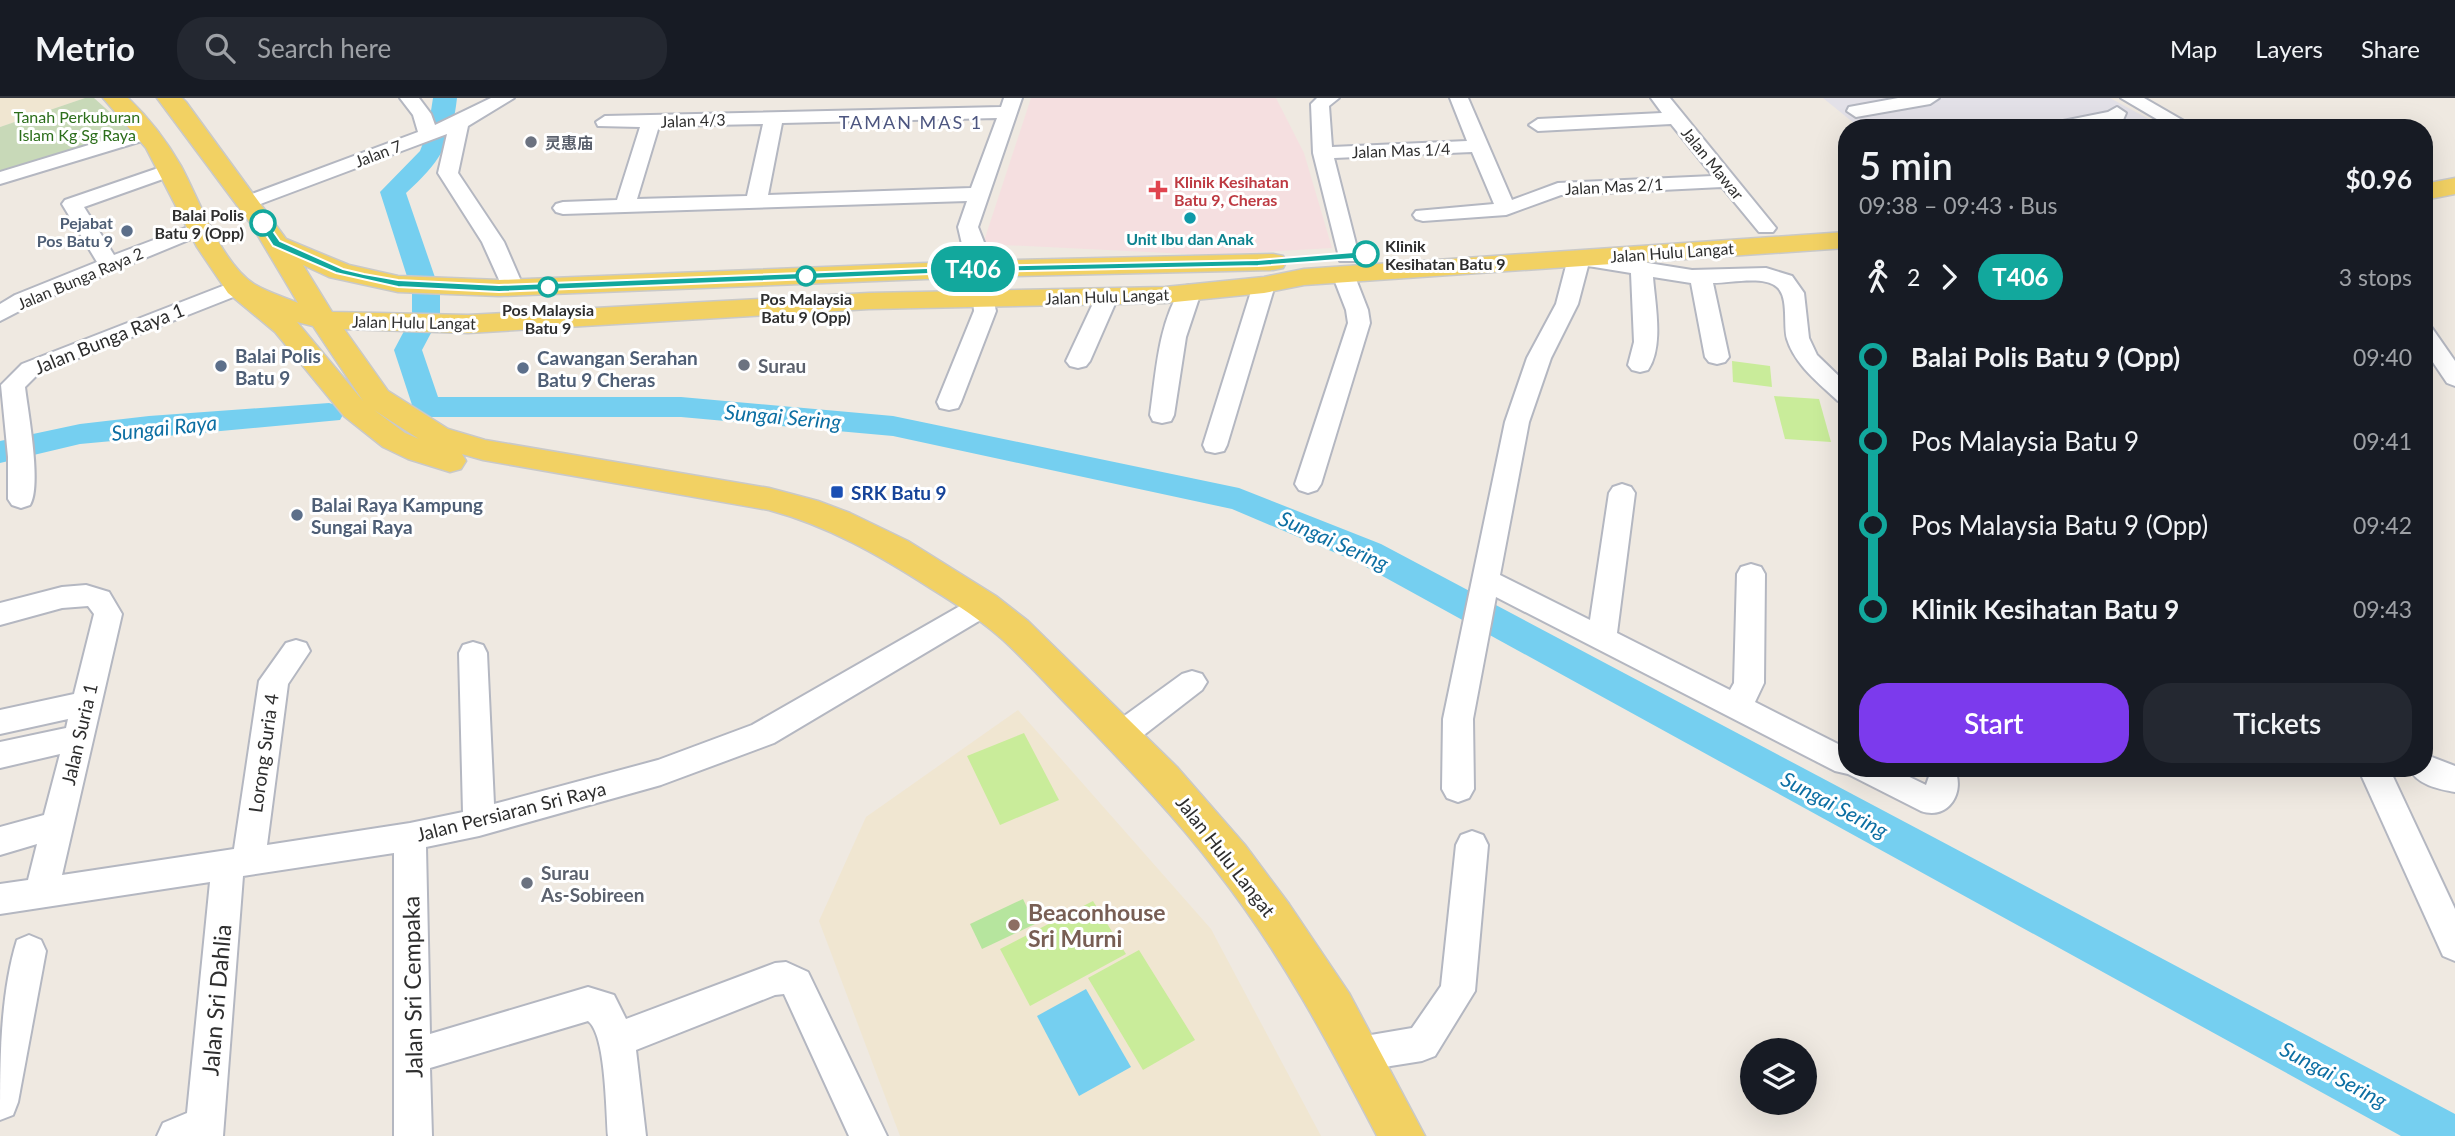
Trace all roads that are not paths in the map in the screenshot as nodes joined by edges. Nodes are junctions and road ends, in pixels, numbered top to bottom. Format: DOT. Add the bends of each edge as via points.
graph roads {
  1 [pos="115,98"];
  2 [pos="169,98"];
  3 [pos="409,98"];
  4 [pos="505,98"];
  5 [pos="1330,98"];
  6 [pos="1459,98"];
  7 [pos="1660,98"];
  8 [pos="1839,98"];
  9 [pos="1930,98"];
  10 [pos="2130,98"];
  11 [pos="2099,103"];
  12 [pos="897,104"];
  13 [pos="1011,105"];
  14 [pos="1856,111"];
  15 [pos="950,113"];
  16 [pos="1676,118"];
  17 [pos="1866,119"];
  18 [pos="2101,119"];
  19 [pos="2170,119"];
  20 [pos="651,121"];
  21 [pos="605,122"];
  22 [pos="459,123"];
  23 [pos="775,123"];
  24 [pos="1538,125"];
  25 [pos="148,133"];
  26 [pos="429,133"];
  27 [pos="1479,146"];
  28 [pos="1323,153"];
  29 [pos="170,170"];
  30 [pos="2455,171"];
  31 [pos="2433,174"];
  32 [pos="0,178"];
  33 [pos="1727,181"];
  34 [pos="2455,186"];
  35 [pos="2433,190"];
  36 [pos="978,200"];
  37 [pos="756,202"];
  38 [pos="625,206"];
  39 [pos="563,208"];
  40 [pos="1506,209"];
  41 [pos="1423,215"];
  42 [pos="262,223"];
  43 [pos="1838,224"];
  44 [pos="1766,228"];
  45 [pos="223,242"];
  46 [pos="1838,242"];
  47 [pos="1579,258"];
  48 [pos="109,264"];
  49 [pos="1345,265"];
  50 [pos="1703,268"];
  51 [pos="977,269"];
  52 [pos="1642,270"];
  53 [pos="398,284"];
  54 [pos="1264,285"];
  55 [pos="239,287"];
  56 [pos="506,288"];
  57 [pos="1190,292"];
  58 [pos="1107,297"];
  59 [pos="984,299"];
  60 [pos="2,307"];
  61 [pos="324,320"];
  62 [pos="459,324"];
  63 [pos="382,331"];
  64 [pos="299,345"];
  65 [pos="2433,346"];
  66 [pos="1717,357"];
  67 [pos="1078,361"];
  68 [pos="1640,365"];
  69 [pos="359,374"];
  70 [pos="2455,378"];
  71 [pos="1838,388"];
  72 [pos="950,402"];
  73 [pos="1162,415"];
  74 [pos="1215,445"];
  75 [pos="1308,484"];
  76 [pos="735,493"];
  77 [pos="1622,493"];
  78 [pos="21,499"];
  79 [pos="1751,573"];
  80 [pos="1486,584"];
  81 [pos="984,605"];
  82 [pos="0,614"];
  83 [pos="1602,638"];
  84 [pos="296,651"];
  85 [pos="473,653"];
  86 [pos="1192,682"];
  87 [pos="87,703"];
  88 [pos="1731,704"];
  89 [pos="0,722"];
  90 [pos="1120,736"];
  91 [pos="79,737"];
  92 [pos="0,755"];
  93 [pos="1838,758"];
  94 [pos="2433,772"];
  95 [pos="1879,777"];
  96 [pos="1943,777"];
  97 [pos="2377,777"];
  98 [pos="2455,779"];
  99 [pos="1458,789"];
  100 [pos="479,822"];
  101 [pos="58,825"];
  102 [pos="410,837"];
  103 [pos="0,841"];
  104 [pos="1472,845"];
  105 [pos="238,864"];
  106 [pos="41,892"];
  107 [pos="0,899"];
  108 [pos="2455,944"];
  109 [pos="29,951"];
  110 [pos="615,1041"];
  111 [pos="1359,1054"];
  112 [pos="413,1056"];
  113 [pos="0,1102"];
  114 [pos="195,1133"];
  115 [pos="413,1136"];
  116 [pos="627,1136"];
  117 [pos="867,1136"];
  118 [pos="1402,1136"];
  1 -- 25 [label="main road"];
  2 -- 42 [label="main road"];
  3 -- 26 [label="street"];
  4 -- 22 [label="street, Jalan 7"];
  5 -- 28 [label="street" via="1320,104"];
  6 -- 27 [label="street"];
  7 -- 16 [label="street, Jalan Mawar"];
  8 -- 14 [label="street"];
  9 -- 14 [label="street"];
  10 -- 19 [label="street"];
  11 -- 18 [label="street" via="2117,113"];
  12 -- 15 [label="street, Jalan 4/3"];
  12 -- 23 [label="street, Jalan 4/3"];
  13 -- 15 [label="street, Jalan 4/3"];
  13 -- 36 [label="street"];
  14 -- 17 [label="street"];
  15 -- 23 [label="street, Jalan 4/3" via="944,130"];
  16 -- 24 [label="street"];
  16 -- 33 [label="street, Jalan Mawar"];
  20 -- 21 [label="street, Jalan 4/3"];
  20 -- 23 [label="street, Jalan 4/3"];
  20 -- 38 [label="street"];
  22 -- 26 [label="street, Jalan 7"];
  22 -- 56 [label="street" via="448,173 502,259"];
  23 -- 37 [label="street"];
  25 -- 29 [label="main road"];
  25 -- 32 [label="street"];
  26 -- 42 [label="street, Jalan 7"];
  27 -- 28 [label="street, Jalan Mas 1/4"];
  27 -- 40 [label="street"];
  28 -- 49 [label="street"];
  29 -- 45 [label="main road"];
  29 -- 48 [label="street" via="72,204"];
  30 -- 31 [label="main road"];
  33 -- 40 [label="street, Jalan Mas 2/1" via="1559,189"];
  33 -- 44 [label="street, Jalan Mawar"];
  34 -- 35 [label="main road"];
  36 -- 37 [label="street"];
  36 -- 51 [label="street" via="968,227"];
  37 -- 38 [label="street"];
  38 -- 39 [label="street"];
  40 -- 41 [label="street, Jalan Mas 2/1"];
  42 -- 45 [label="main road" via="251,238"];
  42 -- 53 [label="main road, Jalan Hulu Langat" via="339,271"];
  42 -- 61 [label="main road"];
  43 -- 44 [label="main road, Jalan Hulu Langat"];
  44 -- 49 [label="main road, Jalan Hulu Langat"];
  45 -- 48 [label="street, Jalan Bunga Raya 2"];
  45 -- 55 [label="main road"];
  46 -- 50 [label="main road, Jalan Hulu Langat"];
  47 -- 49 [label="main road, Jalan Hulu Langat"];
  47 -- 50 [label="main road, Jalan Hulu Langat"];
  47 -- 52 [label="street"];
  47 -- 80 [label="street" via="1567,304 1539,358 1517,422"];
  48 -- 60 [label="street, Jalan Bunga Raya 2"];
  49 -- 51 [label="main road, Jalan Hulu Langat"];
  49 -- 54 [label="main road, Jalan Hulu Langat"];
  49 -- 75 [label="street" via="1348,294 1359,310 1359,323"];
  50 -- 52 [label="street"];
  50 -- 66 [label="street"];
  50 -- 71 [label="street" via="1784,281 1793,293 1798,338 1807,358"];
  51 -- 56 [label="main road, Jalan Hulu Langat"];
  52 -- 68 [label="street" via="1645,342"];
  53 -- 56 [label="main road, Jalan Hulu Langat"];
  53 -- 61 [label="main road, Jalan Hulu Langat" via="340,307"];
  54 -- 57 [label="main road, Jalan Hulu Langat"];
  54 -- 74 [label="street"];
  55 -- 61 [label="main road, Jalan Hulu Langat"];
  55 -- 64 [label="main road" via="270,312"];
  55 -- 78 [label="street, Jalan Bunga Raya 1" via="22,374 13,385"];
  56 -- 62 [label="main road" via="484,297 474,310 476,316"];
  57 -- 58 [label="main road, Jalan Hulu Langat"];
  57 -- 73 [label="street" via="1172,347"];
  58 -- 59 [label="main road, Jalan Hulu Langat"];
  58 -- 67 [label="street"];
  59 -- 62 [label="main road, Jalan Hulu Langat"];
  59 -- 72 [label="street" via="985,311"];
  61 -- 63 [label="main road, Jalan Hulu Langat"];
  61 -- 64 [label="main road, Jalan Hulu Langat"];
  61 -- 69 [label="main road, Jalan Hulu Langat"];
  62 -- 63 [label="main road, Jalan Hulu Langat"];
  63 -- 69 [label="main road"];
  64 -- 76 [label="main road, Jalan Hulu Langat" via="365,422 383,436 424,453 470,465"];
  65 -- 70 [label="street"];
  69 -- 76 [label="main road, Jalan Hulu Langat" via="377,398 437,436 483,450"];
  76 -- 81 [label="main road, Jalan Hulu Langat" via="838,521 896,550"];
  77 -- 83 [label="street"];
  79 -- 88 [label="street" via="1749,683 1743,696"];
  80 -- 83 [label="street"];
  80 -- 99 [label="street" via="1458,719"];
  81 -- 90 [label="main road, Jalan Hulu Langat"];
  81 -- 100 [label="street, Jalan Persiaran Sri Raya" via="763,734 661,772"];
  82 -- 87 [label="street, Jalan Suria 1" via="80,595 105,604 108,614"];
  83 -- 88 [label="street"];
  84 -- 105 [label="street, Lorong Suria 4" via="274,681"];
  85 -- 100 [label="street"];
  86 -- 90 [label="street"];
  87 -- 89 [label="street"];
  87 -- 91 [label="street, Jalan Suria 1"];
  88 -- 93 [label="street"];
  90 -- 111 [label="main road, Jalan Hulu Langat" via="1163,778 1231,858 1274,917"];
  91 -- 92 [label="street"];
  91 -- 101 [label="street, Jalan Suria 1"];
  94 -- 98 [label="street"];
  95 -- 96 [label="street" via="1932,802 1940,797"];
  97 -- 108 [label="street"];
  100 -- 102 [label="street, Jalan Persiaran Sri Raya"];
  101 -- 103 [label="street"];
  101 -- 106 [label="street, Jalan Suria 1"];
  102 -- 105 [label="street, Jalan Persiaran Sri Raya"];
  102 -- 112 [label="street, Jalan Sri Cempaka"];
  104 -- 111 [label="street" via="1458,991 1422,1044"];
  105 -- 106 [label="street, Jalan Persiaran Sri Raya"];
  105 -- 114 [label="street, Jalan Sri Dahlia"];
  106 -- 107 [label="street, Jalan Persiaran Sri Raya"];
  109 -- 113 [label="street"];
  110 -- 112 [label="street" via="609,1016 602,1007 588,1004"];
  110 -- 116 [label="street"];
  110 -- 117 [label="street" via="786,978 796,983"];
  111 -- 118 [label="main road, Jalan Hulu Langat"];
  112 -- 115 [label="street, Jalan Sri Cempaka"];
}
